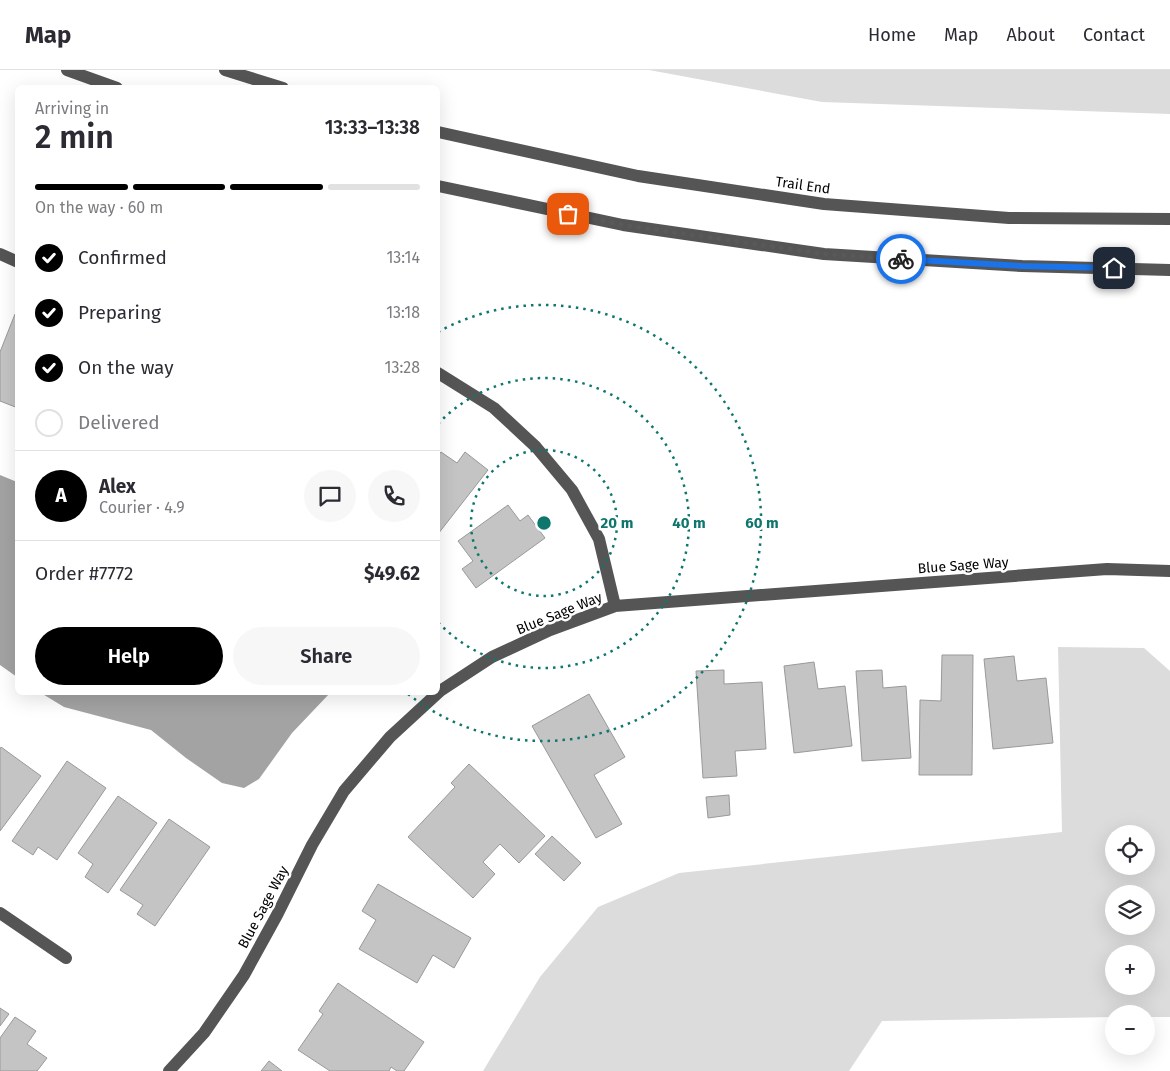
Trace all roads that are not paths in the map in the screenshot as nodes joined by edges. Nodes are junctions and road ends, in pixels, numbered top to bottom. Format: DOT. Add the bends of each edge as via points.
graph roads {
  1 [pos="67,70"];
  2 [pos="225,70"];
  3 [pos="109,85"];
  4 [pos="273,85"];
  5 [pos="440,132"];
  6 [pos="440,186"];
  7 [pos="1170,219"];
  8 [pos="0,254"];
  9 [pos="15,261"];
  10 [pos="1170,270"];
  11 [pos="440,374"];
  12 [pos="1170,571"];
  13 [pos="615,606"];
  14 [pos="440,691"];
  15 [pos="436,695"];
  16 [pos="0,913"];
  17 [pos="66,958"];
  18 [pos="170,1071"];
  1 -- 3 [label="street"];
  2 -- 4 [label="street"];
  5 -- 7 [label="street, Trail End" via="638,176 824,204 1009,218"];
  6 -- 10 [label="street" via="623,225 824,254 1022,266"];
  8 -- 9 [label="street"];
  11 -- 13 [label="street" via="494,408 536,447 572,490 599,539"];
  12 -- 13 [label="street, Blue Sage Way" via="1107,569"];
  13 -- 14 [label="street, Blue Sage Way" via="550,630 492,657"];
  15 -- 18 [label="street, Blue Sage Way" via="390,737 344,791 244,975 204,1033"];
  16 -- 17 [label="street"];
}
